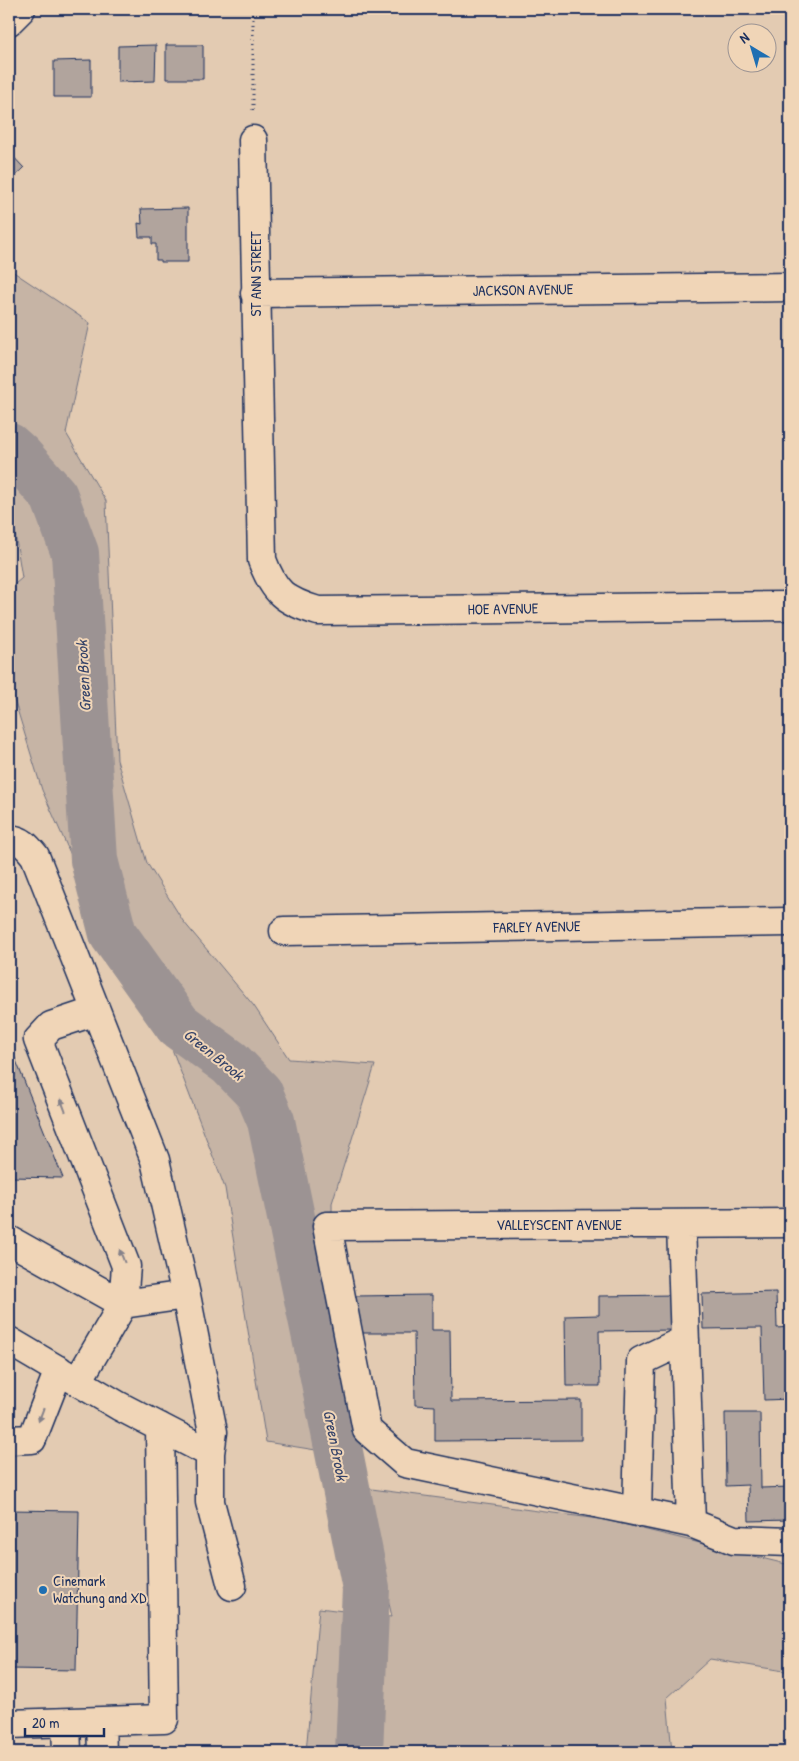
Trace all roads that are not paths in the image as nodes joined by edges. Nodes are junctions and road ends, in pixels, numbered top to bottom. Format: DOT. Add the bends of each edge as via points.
graph roads {
  1 [pos="21,9"];
  2 [pos="9,21"];
  3 [pos="253,140"];
  4 [pos="790,287"];
  5 [pos="255,293"];
  6 [pos="261,539"];
  7 [pos="790,606"];
  8 [pos="9,839"];
  9 [pos="790,922"];
  10 [pos="284,932"];
  11 [pos="96,1010"];
  12 [pos="790,1223"];
  13 [pos="681,1224"];
  14 [pos="9,1240"];
  15 [pos="186,1295"];
  16 [pos="123,1304"];
  17 [pos="685,1340"];
  18 [pos="9,1341"];
  19 [pos="69,1375"];
  20 [pos="160,1428"];
  21 [pos="9,1440"];
  22 [pos="210,1454"];
  23 [pos="637,1512"];
  24 [pos="691,1523"];
  25 [pos="790,1542"];
  26 [pos="232,1586"];
  27 [pos="101,1722"];
  28 [pos="9,1724"];
  29 [pos="66,1724"];
  30 [pos="67,1752"];
  31 [pos="102,1752"];
  1 -- 2 [label="street"];
  3 -- 5 [label="street, ST ANN STREET"];
  4 -- 5 [label="street, JACKSON AVENUE"];
  5 -- 6 [label="street, ST ANN STREET"];
  6 -- 7 [label="street, HOE AVENUE" via="262,560 269,579 290,600 318,611"];
  8 -- 11 [label="street" via="19,840 36,856"];
  9 -- 10 [label="street, FARLEY AVENUE"];
  11 -- 15 [label="street" via="155,1160"];
  16 -- 11 [label="street, one-way" via="126,1266 38,1040 51,1026"];
  12 -- 13 [label="street, VALLEYSCENT AVENUE"];
  13 -- 17 [label="street"];
  13 -- 23 [label="street, VALLEYSCENT AVENUE" via="327,1226 367,1430 405,1464"];
  14 -- 16 [label="street"];
  15 -- 16 [label="street"];
  15 -- 22 [label="street" via="212,1432"];
  16 -- 19 [label="street"];
  17 -- 23 [label="street" via="641,1361"];
  17 -- 24 [label="street"];
  18 -- 19 [label="street"];
  19 -- 20 [label="street"];
  19 -- 21 [label="street, one-way" via="32,1439"];
  20 -- 22 [label="street"];
  20 -- 27 [label="street" via="164,1719"];
  22 -- 26 [label="street" via="210,1502"];
  23 -- 24 [label="street"];
  24 -- 25 [label="street" via="734,1540"];
  27 -- 29 [label="street"];
  27 -- 31 [label="street"];
  28 -- 29 [label="street"];
  29 -- 30 [label="street"];
}
